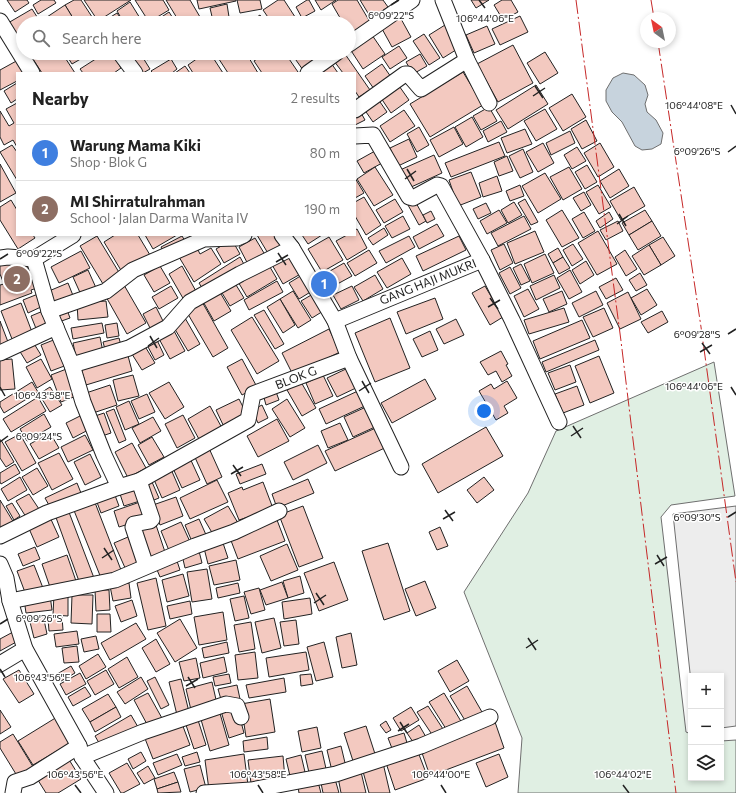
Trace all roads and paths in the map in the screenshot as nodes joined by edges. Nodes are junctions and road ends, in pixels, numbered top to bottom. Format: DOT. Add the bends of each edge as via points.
graph roads {
  1 [pos="412,0"];
  2 [pos="443,0"];
  3 [pos="0,21"];
  4 [pos="356,39"];
  5 [pos="16,47"];
  6 [pos="24,60"];
  7 [pos="125,60"];
  8 [pos="326,60"];
  9 [pos="467,60"];
  10 [pos="31,72"];
  11 [pos="134,72"];
  12 [pos="309,72"];
  13 [pos="489,103"];
  14 [pos="356,109"];
  15 [pos="356,136"];
  16 [pos="71,236"];
  17 [pos="242,236"];
  18 [pos="283,236"];
  19 [pos="292,248"];
  20 [pos="0,258"];
  21 [pos="34,259"];
  22 [pos="482,260"];
  23 [pos="49,311"];
  24 [pos="334,321"];
  25 [pos="56,327"];
  26 [pos="0,353"];
  27 [pos="349,358"];
  28 [pos="72,365"];
  29 [pos="559,422"];
  30 [pos="401,467"];
  31 [pos="139,481"];
  32 [pos="119,487"];
  33 [pos="279,511"];
  34 [pos="0,536"];
  35 [pos="0,564"];
  36 [pos="146,566"];
  37 [pos="10,601"];
  38 [pos="25,649"];
  39 [pos="0,664"];
  40 [pos="241,717"];
  41 [pos="490,718"];
  42 [pos="80,752"];
  43 [pos="13,793"];
  44 [pos="106,793"];
  45 [pos="204,793"];
  1 -- 4 [label="street"];
  2 -- 9 [label="street"];
  3 -- 5 [label="street"];
  6 -- 10 [label="street"];
  7 -- 11 [label="street"];
  8 -- 12 [label="street"];
  9 -- 13 [label="street"];
  9 -- 14 [label="street" via="421,89 408,74 405,74"];
  15 -- 22 [label="street, GANG HAJI MUKRI" via="373,135 409,198 437,185 441,186"];
  16 -- 21 [label="street"];
  17 -- 23 [label="street" via="204,239 133,270 106,291"];
  18 -- 19 [label="street"];
  19 -- 24 [label="street"];
  19 -- 28 [label="street" via="190,302 168,327 129,348"];
  20 -- 21 [label="street"];
  21 -- 23 [label="street"];
  22 -- 24 [label="street, GANG HAJI MUKRI"];
  22 -- 29 [label="street"];
  23 -- 25 [label="street"];
  24 -- 27 [label="street"];
  25 -- 26 [label="street"];
  25 -- 28 [label="street"];
  27 -- 30 [label="street"];
  27 -- 31 [label="street, BLOK G" via="252,394 248,420"];
  28 -- 32 [label="street" via="83,402"];
  31 -- 32 [label="street"];
  31 -- 36 [label="street" via="152,519 134,524 133,527"];
  32 -- 34 [label="street" via="47,513"];
  33 -- 36 [label="street" via="234,532"];
  35 -- 37 [label="street" via="6,578"];
  36 -- 37 [label="street" via="115,580"];
  37 -- 38 [label="street"];
  38 -- 39 [label="street"];
  38 -- 42 [label="street"];
  40 -- 42 [label="street" via="237,706 226,704"];
  41 -- 45 [label="street" via="421,746 336,774 251,790"];
  42 -- 43 [label="street" via="15,782"];
  42 -- 44 [label="street"];
}
